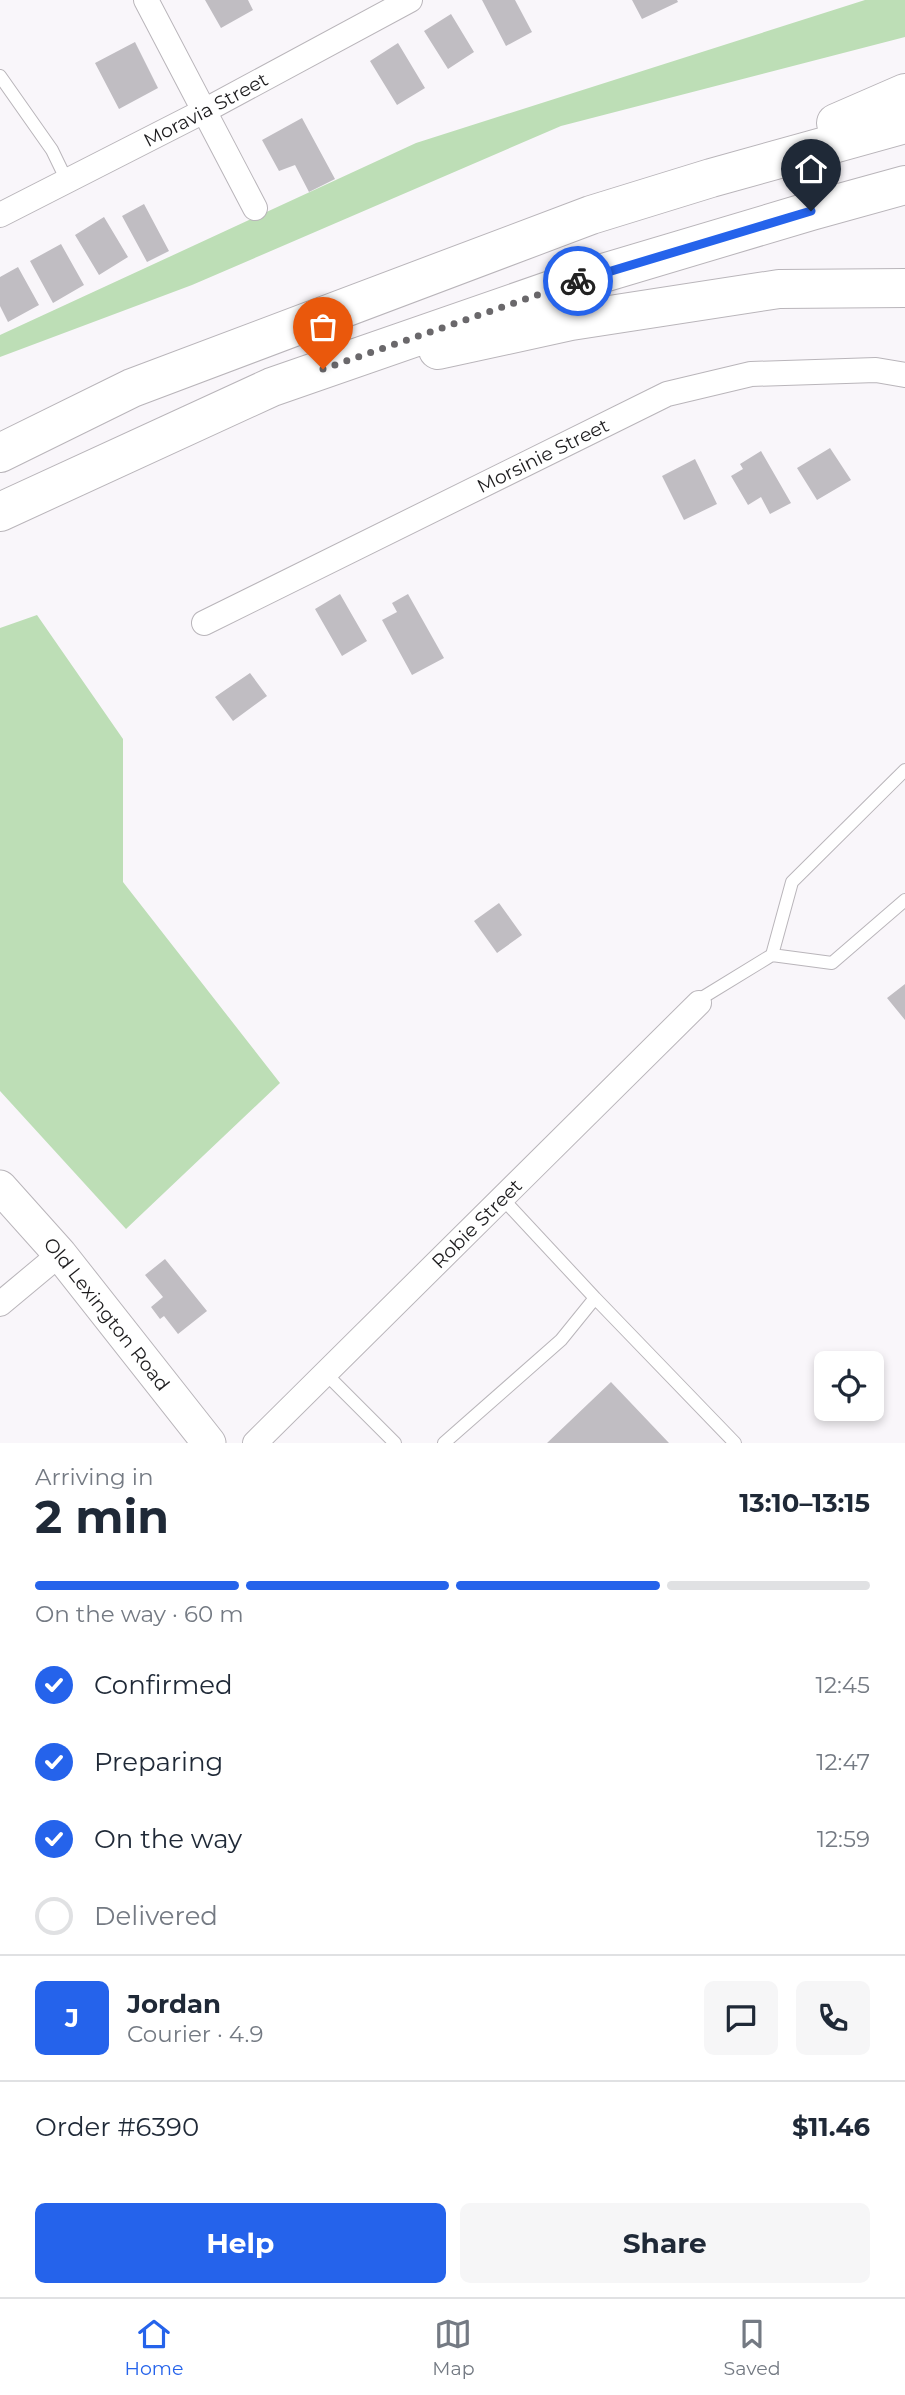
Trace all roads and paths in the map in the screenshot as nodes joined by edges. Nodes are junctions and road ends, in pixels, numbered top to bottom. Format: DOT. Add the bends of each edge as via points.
graph roads {
  1 [pos="146,0"];
  2 [pos="410,0"];
  3 [pos="0,76"];
  4 [pos="905,93"];
  5 [pos="204,111"];
  6 [pos="905,124"];
  7 [pos="711,178"];
  8 [pos="67,181"];
  9 [pos="905,185"];
  10 [pos="255,208"];
  11 [pos="0,215"];
  12 [pos="905,288"];
  13 [pos="905,375"];
  14 [pos="272,387"];
  15 [pos="0,453"];
  16 [pos="0,512"];
  17 [pos="204,623"];
  18 [pos="905,770"];
  19 [pos="905,900"];
  20 [pos="772,955"];
  21 [pos="699,1003"];
  22 [pos="0,1187"];
  23 [pos="502,1198"];
  24 [pos="60,1254"];
  25 [pos="595,1298"];
  26 [pos="0,1304"];
  27 [pos="325,1373"];
  28 [pos="209,1443"];
  29 [pos="255,1443"];
  30 [pos="395,1443"];
  31 [pos="444,1443"];
  32 [pos="735,1443"];
  1 -- 5 [label="street"];
  2 -- 5 [label="street, Moravia Street"];
  3 -- 8 [label="lane" via="52,150"];
  4 -- 7 [label="highway"];
  5 -- 8 [label="street, Moravia Street"];
  5 -- 10 [label="street"];
  6 -- 7 [label="highway"];
  7 -- 15 [label="highway" via="591,215 132,387"];
  8 -- 11 [label="street, Moravia Street"];
  9 -- 14 [label="highway" via="583,279"];
  12 -- 14 [label="highway" via="779,289 585,319"];
  13 -- 17 [label="street, Morsinie Street" via="876,370 751,374 667,394"];
  14 -- 16 [label="highway"];
  18 -- 20 [label="lane" via="792,882"];
  19 -- 20 [label="lane" via="832,963"];
  20 -- 21 [label="lane"];
  21 -- 23 [label="street, Robie Street"];
  22 -- 24 [label="main road, Old Lexington Road"];
  23 -- 25 [label="lane"];
  23 -- 27 [label="street, Robie Street"];
  24 -- 26 [label="street"];
  24 -- 28 [label="main road, Old Lexington Road"];
  25 -- 31 [label="lane" via="561,1340"];
  25 -- 32 [label="lane"];
  27 -- 29 [label="street, Robie Street"];
  27 -- 30 [label="lane"];
}
